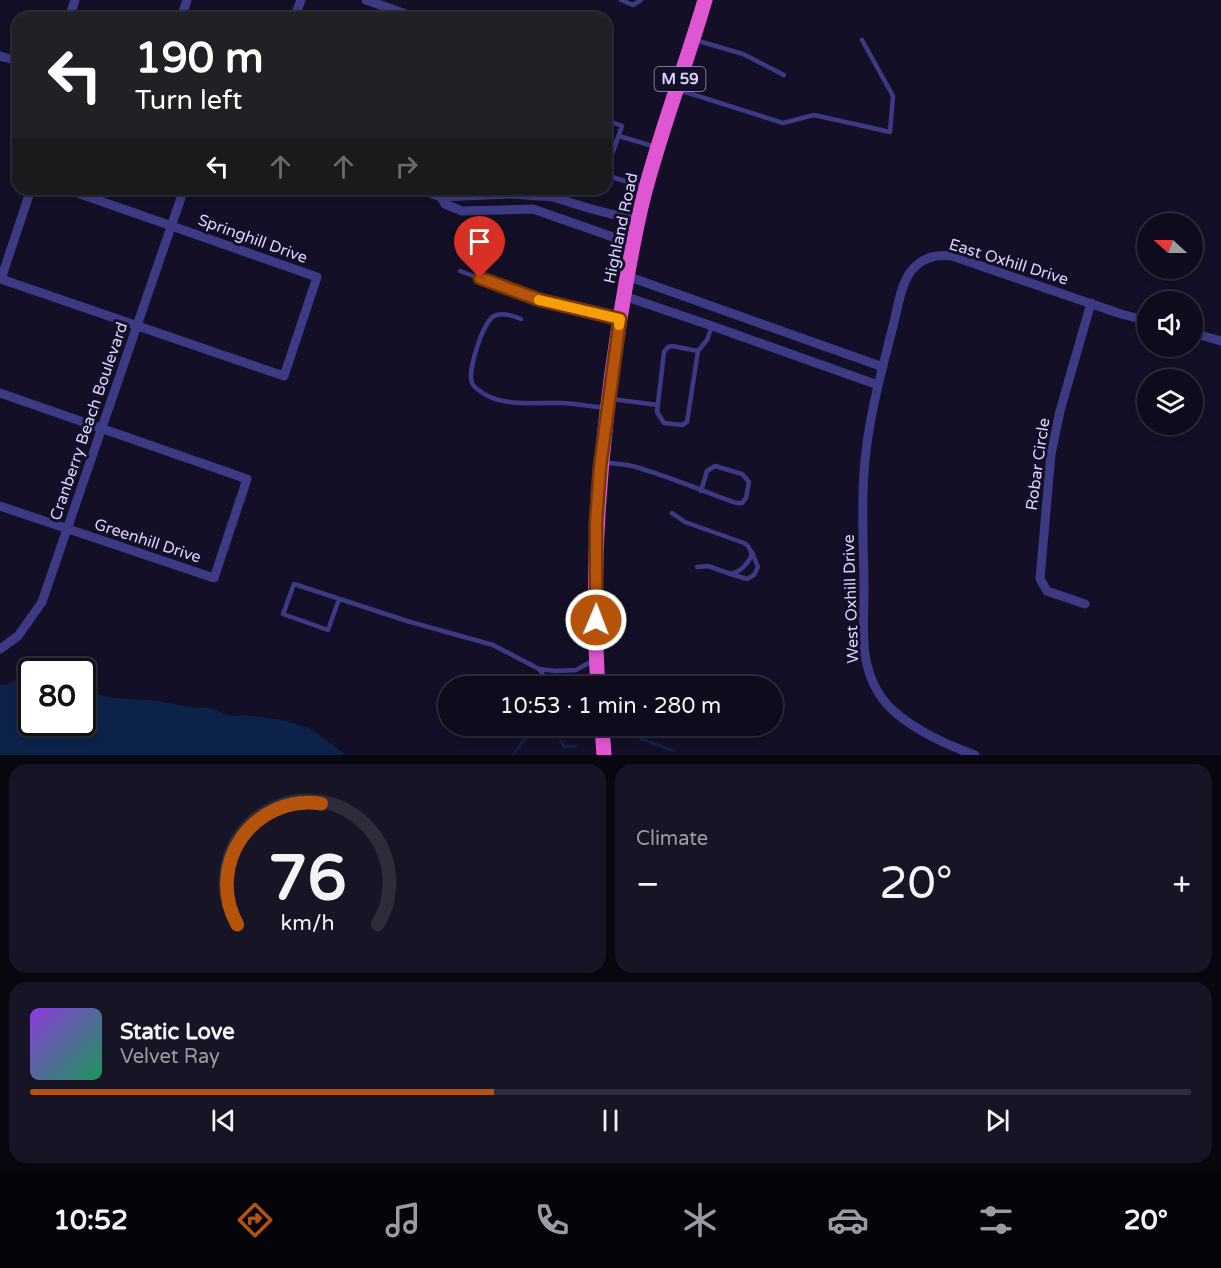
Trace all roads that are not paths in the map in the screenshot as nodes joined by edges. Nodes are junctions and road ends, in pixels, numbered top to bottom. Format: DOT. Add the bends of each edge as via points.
graph roads {
  1 [pos="366,0"];
  2 [pos="621,0"];
  3 [pos="641,0"];
  4 [pos="705,0"];
  5 [pos="400,12"];
  6 [pos="693,40"];
  7 [pos="862,40"];
  8 [pos="784,75"];
  9 [pos="676,89"];
  10 [pos="612,122"];
  11 [pos="619,136"];
  12 [pos="658,147"];
  13 [pos="612,156"];
  14 [pos="612,175"];
  15 [pos="646,188"];
  16 [pos="29,195"];
  17 [pos="84,195"];
  18 [pos="182,195"];
  19 [pos="438,195"];
  20 [pos="476,195"];
  21 [pos="526,195"];
  22 [pos="441,196"];
  23 [pos="638,221"];
  24 [pos="172,225"];
  25 [pos="633,244"];
  26 [pos="460,271"];
  27 [pos="627,276"];
  28 [pos="624,296"];
  29 [pos="1090,303"];
  30 [pos="721,309"];
  31 [pos="1137,318"];
  32 [pos="521,319"];
  33 [pos="620,319"];
  34 [pos="766,325"];
  35 [pos="137,326"];
  36 [pos="713,326"];
  37 [pos="1203,336"];
  38 [pos="1221,341"];
  39 [pos="760,344"];
  40 [pos="698,351"];
  41 [pos="883,367"];
  42 [pos="878,385"];
  43 [pos="0,393"];
  44 [pos="607,404"];
  45 [pos="658,405"];
  46 [pos="102,429"];
  47 [pos="600,462"];
  48 [pos="701,490"];
  49 [pos="0,506"];
  50 [pos="672,513"];
  51 [pos="67,529"];
  52 [pos="751,550"];
  53 [pos="697,567"];
  54 [pos="731,574"];
  55 [pos="339,599"];
  56 [pos="1084,604"];
  57 [pos="0,649"];
  58 [pos="597,659"];
  59 [pos="539,669"];
  60 [pos="544,676"];
  61 [pos="598,676"];
  62 [pos="603,736"];
  63 [pos="604,755"];
  64 [pos="975,755"];
  1 -- 5 [label="street"];
  2 -- 3 [label="lane" via="633,5"];
  4 -- 6 [label="highway, Highland Road / M 59"];
  6 -- 8 [label="lane" via="743,54"];
  6 -- 9 [label="highway, Highland Road / M 59"];
  7 -- 9 [label="lane" via="893,96 890,132 813,115 783,123"];
  9 -- 12 [label="highway, Highland Road / M 59"];
  10 -- 11 [label="lane" via="622,126"];
  11 -- 12 [label="lane"];
  11 -- 13 [label="lane"];
  12 -- 15 [label="highway, Highland Road / M 59"];
  14 -- 15 [label="lane"];
  15 -- 23 [label="highway, Highland Road / M 59"];
  16 -- 35 [label="street" via="1,279"];
  17 -- 24 [label="street"];
  18 -- 24 [label="street, Cranberry Beach Boulevard"];
  19 -- 22 [label="street"];
  20 -- 22 [label="street"];
  21 -- 23 [label="street" via="553,197"];
  22 -- 25 [label="street" via="445,204 462,211 533,210"];
  23 -- 25 [label="highway, Highland Road / M 59"];
  24 -- 35 [label="street, Cranberry Beach Boulevard"];
  24 -- 35 [label="street, Springhill Drive" via="317,277 284,376"];
  25 -- 27 [label="highway, Highland Road / M 59"];
  26 -- 33 [label="lane" via="540,300"];
  27 -- 28 [label="highway, Highland Road / M 59"];
  27 -- 30 [label="street"];
  28 -- 33 [label="highway, Highland Road / M 59"];
  28 -- 36 [label="street"];
  29 -- 31 [label="street, East Oxhill Drive"];
  29 -- 41 [label="street, East Oxhill Drive" via="952,256 928,257 904,284"];
  29 -- 56 [label="street, Robar Circle" via="1051,454 1040,579 1047,591"];
  30 -- 34 [label="street"];
  30 -- 36 [label="street"];
  32 -- 44 [label="lane" via="499,315 487,323 470,375 477,389 487,396 511,401"];
  33 -- 44 [label="highway, Highland Road / M 59"];
  34 -- 39 [label="street"];
  34 -- 41 [label="street"];
  35 -- 46 [label="street, Cranberry Beach Boulevard"];
  36 -- 39 [label="street"];
  36 -- 40 [label="lane"];
  37 -- 38 [label="street"];
  39 -- 42 [label="street"];
  40 -- 45 [label="lane" via="672,346 664,352"];
  40 -- 45 [label="lane" via="687,422 664,423 657,412"];
  41 -- 42 [label="street, East Oxhill Drive"];
  42 -- 64 [label="street, West Oxhill Drive" via="864,472 863,640 867,671 879,694 904,719 930,736"];
  43 -- 46 [label="street"];
  44 -- 45 [label="lane"];
  44 -- 47 [label="highway, Highland Road / M 59"];
  46 -- 51 [label="street, Cranberry Beach Boulevard"];
  46 -- 51 [label="street, Greenhill Drive" via="247,479 214,578"];
  47 -- 48 [label="lane" via="634,466"];
  47 -- 58 [label="highway, Highland Road / M 59" via="596,523"];
  48 -- 48 [label="lane" via="742,503 749,482 742,474 715,466 707,471"];
  49 -- 51 [label="street"];
  50 -- 52 [label="lane" via="685,522 744,543"];
  51 -- 57 [label="street, Cranberry Beach Boulevard" via="42,602 18,636"];
  52 -- 54 [label="lane" via="748,562"];
  52 -- 54 [label="lane" via="758,567 754,575 747,579"];
  53 -- 54 [label="lane" via="708,566"];
  55 -- 55 [label="lane" via="294,584 283,614 328,630"];
  55 -- 59 [label="lane" via="493,645"];
  58 -- 59 [label="lane" via="576,670"];
  58 -- 61 [label="highway, Highland Road / M 59"];
  59 -- 60 [label="lane"];
  62 -- 63 [label="highway"];
}
